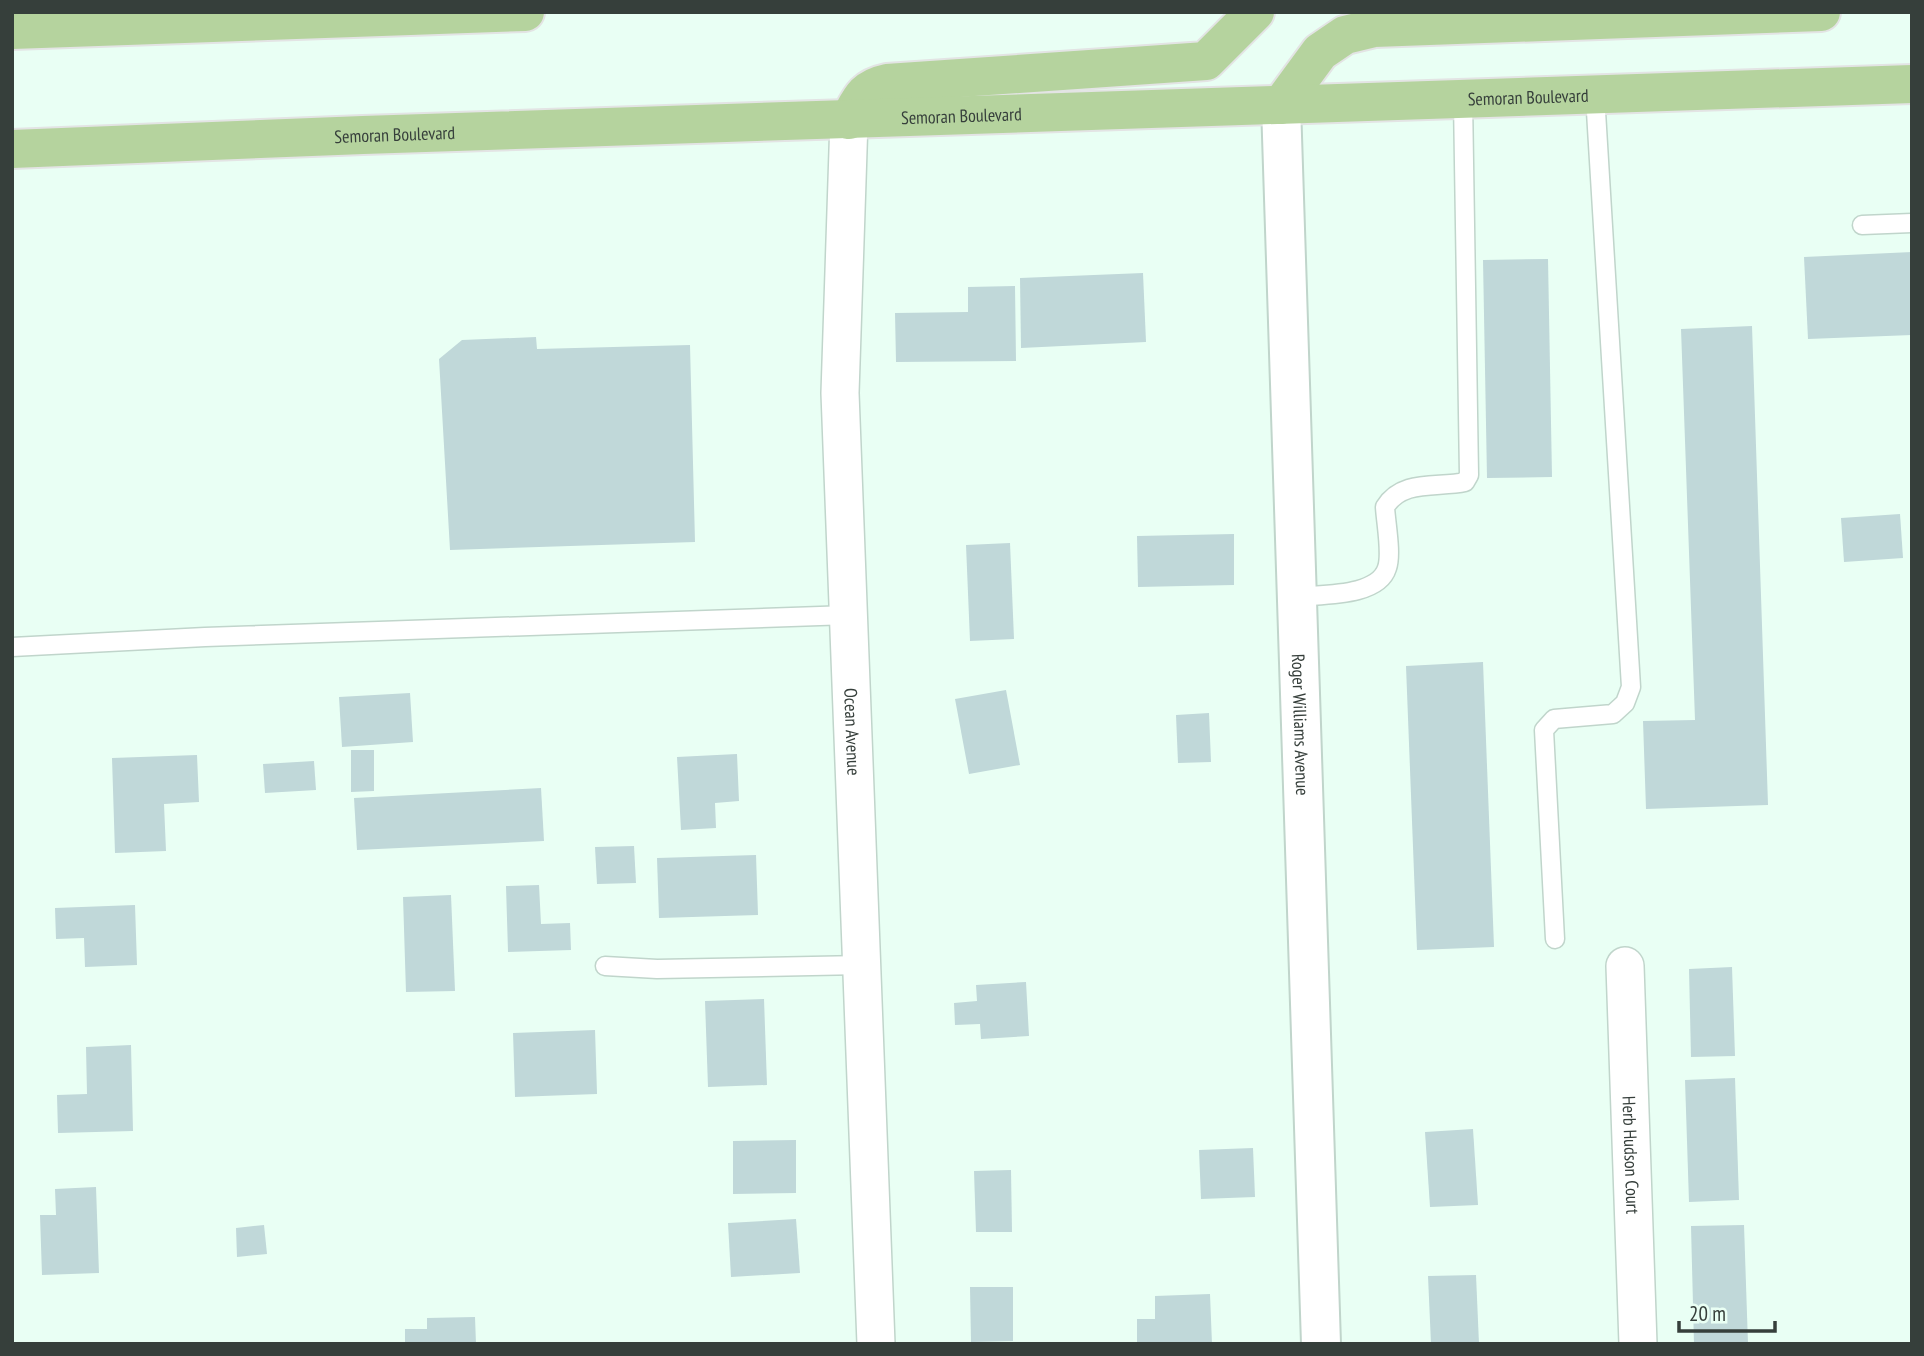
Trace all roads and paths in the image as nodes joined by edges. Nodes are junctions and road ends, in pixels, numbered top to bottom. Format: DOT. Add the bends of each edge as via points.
graph roads {
  1 [pos="524,12"];
  2 [pos="1255,12"];
  3 [pos="1821,12"];
  4 [pos="421,14"];
  5 [pos="12,30"];
  6 [pos="1912,84"];
  7 [pos="1595,95"];
  8 [pos="1463,100"];
  9 [pos="1281,105"];
  10 [pos="849,120"];
  11 [pos="12,149"];
  12 [pos="1912,223"];
  13 [pos="1862,225"];
  14 [pos="1297,597"];
  15 [pos="849,615"];
  16 [pos="12,647"];
  17 [pos="1555,939"];
  18 [pos="862,965"];
  19 [pos="605,966"];
  20 [pos="1625,966"];
  21 [pos="876,1344"];
  22 [pos="1321,1344"];
  23 [pos="1638,1344"];
  1 -- 4 [label="main road"];
  2 -- 10 [label="main road" via="1206,61 887,83 873,86 862,96"];
  3 -- 9 [label="main road" via="1374,28 1345,35 1320,52"];
  4 -- 5 [label="main road"];
  6 -- 7 [label="main road, Semoran Boulevard"];
  7 -- 8 [label="main road, Semoran Boulevard"];
  7 -- 17 [label="lane" via="1631,687 1625,703 1613,714 1554,719 1544,730"];
  8 -- 9 [label="main road, Semoran Boulevard"];
  8 -- 14 [label="lane" via="1469,475 1465,482 1411,487 1390,500 1385,508 1388,568 1380,580 1368,588"];
  9 -- 10 [label="main road, Semoran Boulevard"];
  9 -- 14 [label="street, Roger Williams Avenue"];
  10 -- 11 [label="main road, Semoran Boulevard"];
  10 -- 15 [label="street, Ocean Avenue" via="840,393"];
  12 -- 13 [label="lane"];
  14 -- 22 [label="street, Roger Williams Avenue"];
  15 -- 16 [label="lane"];
  15 -- 18 [label="street, Ocean Avenue"];
  18 -- 19 [label="lane"];
  18 -- 21 [label="street, Ocean Avenue"];
  20 -- 23 [label="street, Herb Hudson Court"];
}
